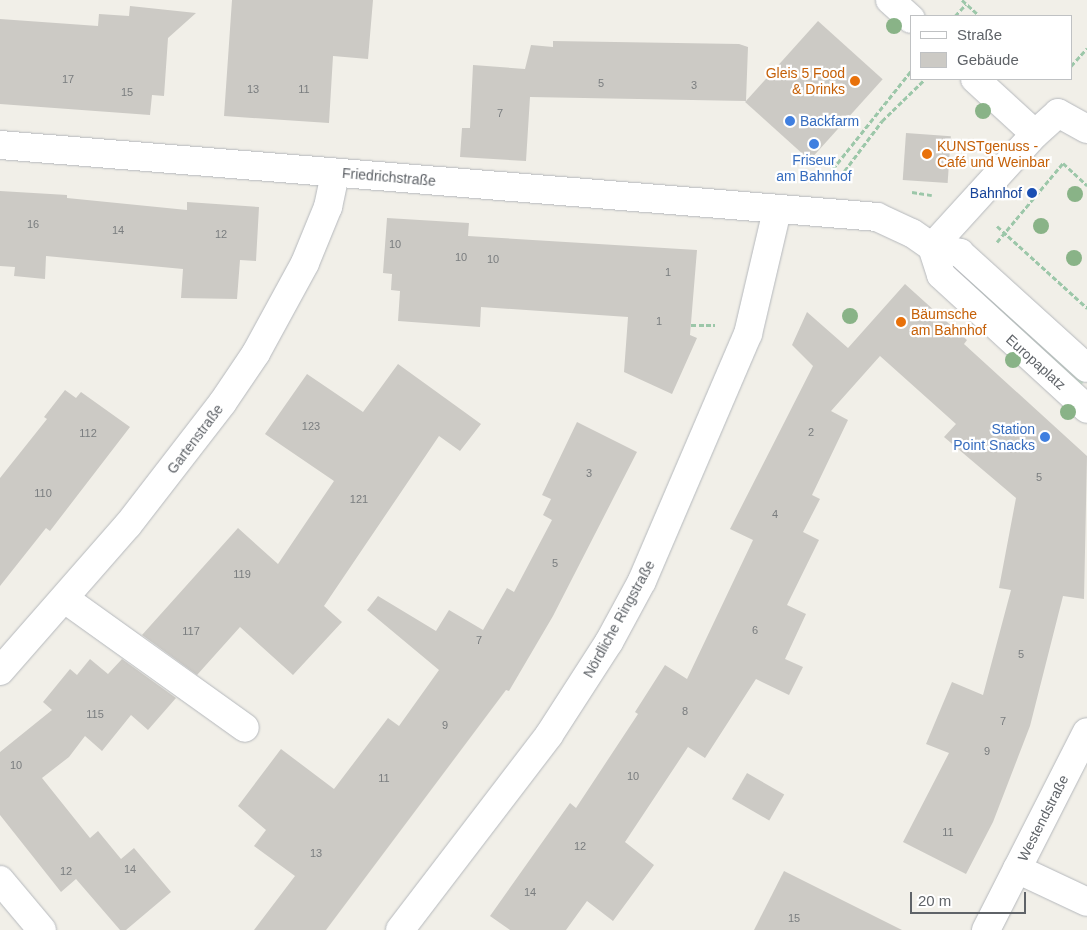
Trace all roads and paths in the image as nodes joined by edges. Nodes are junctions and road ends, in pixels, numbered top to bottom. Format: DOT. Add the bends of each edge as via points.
graph roads {
  1 [pos="890,0"];
  2 [pos="962,0"];
  3 [pos="966,4"];
  4 [pos="956,15"];
  5 [pos="979,15"];
  6 [pos="910,18"];
  7 [pos="1087,48"];
  8 [pos="1072,65"];
  9 [pos="910,73"];
  10 [pos="924,80"];
  11 [pos="976,80"];
  12 [pos="1087,129"];
  13 [pos="1035,134"];
  14 [pos="0,145"];
  15 [pos="335,172"];
  16 [pos="828,175"];
  17 [pos="821,177"];
  18 [pos="840,177"];
  19 [pos="848,178"];
  20 [pos="1087,184"];
  21 [pos="908,192"];
  22 [pos="935,194"];
  23 [pos="777,210"];
  24 [pos="932,247"];
  25 [pos="1087,308"];
  26 [pos="691,325"];
  27 [pos="711,325"];
  28 [pos="1087,368"];
  29 [pos="1087,409"];
  30 [pos="66,599"];
  31 [pos="0,671"];
  32 [pos="245,728"];
  33 [pos="1087,732"];
  34 [pos="1017,869"];
  35 [pos="0,880"];
  36 [pos="1087,902"];
  37 [pos="42,930"];
  38 [pos="400,930"];
  39 [pos="986,930"];
  1 -- 6 [label="street"];
  2 -- 3 [label="path"];
  3 -- 4 [label="path"];
  3 -- 5 [label="path"];
  7 -- 8 [label="path"];
  9 -- 16 [label="path"];
  10 -- 18 [label="path" via="882,121"];
  11 -- 13 [label="street"];
  12 -- 13 [label="street" via="1058,113"];
  13 -- 24 [label="street"];
  14 -- 15 [label="street, Friedrichstraße"];
  15 -- 23 [label="street, Friedrichstraße"];
  15 -- 30 [label="street, Gartenstraße" via="328,207 305,263 256,353 193,442"];
  16 -- 17 [label="path"];
  16 -- 18 [label="path"];
  18 -- 19 [label="path"];
  20 -- 25 [label="path" via="1063,164 1005,233"];
  21 -- 22 [label="path" via="927,196"];
  23 -- 24 [label="street" via="877,217 912,232"];
  23 -- 38 [label="street, Nördliche Ringstraße" via="748,334 642,581 604,650 548,735"];
  24 -- 28 [label="street" via="960,253"];
  24 -- 29 [label="street, Europaplatz" via="941,275"];
  26 -- 27 [label="path"];
  30 -- 31 [label="street, Gartenstraße"];
  30 -- 32 [label="street"];
  33 -- 34 [label="street, Westendstraße"];
  34 -- 36 [label="street"];
  34 -- 39 [label="street, Westendstraße"];
  35 -- 37 [label="street"];
}
